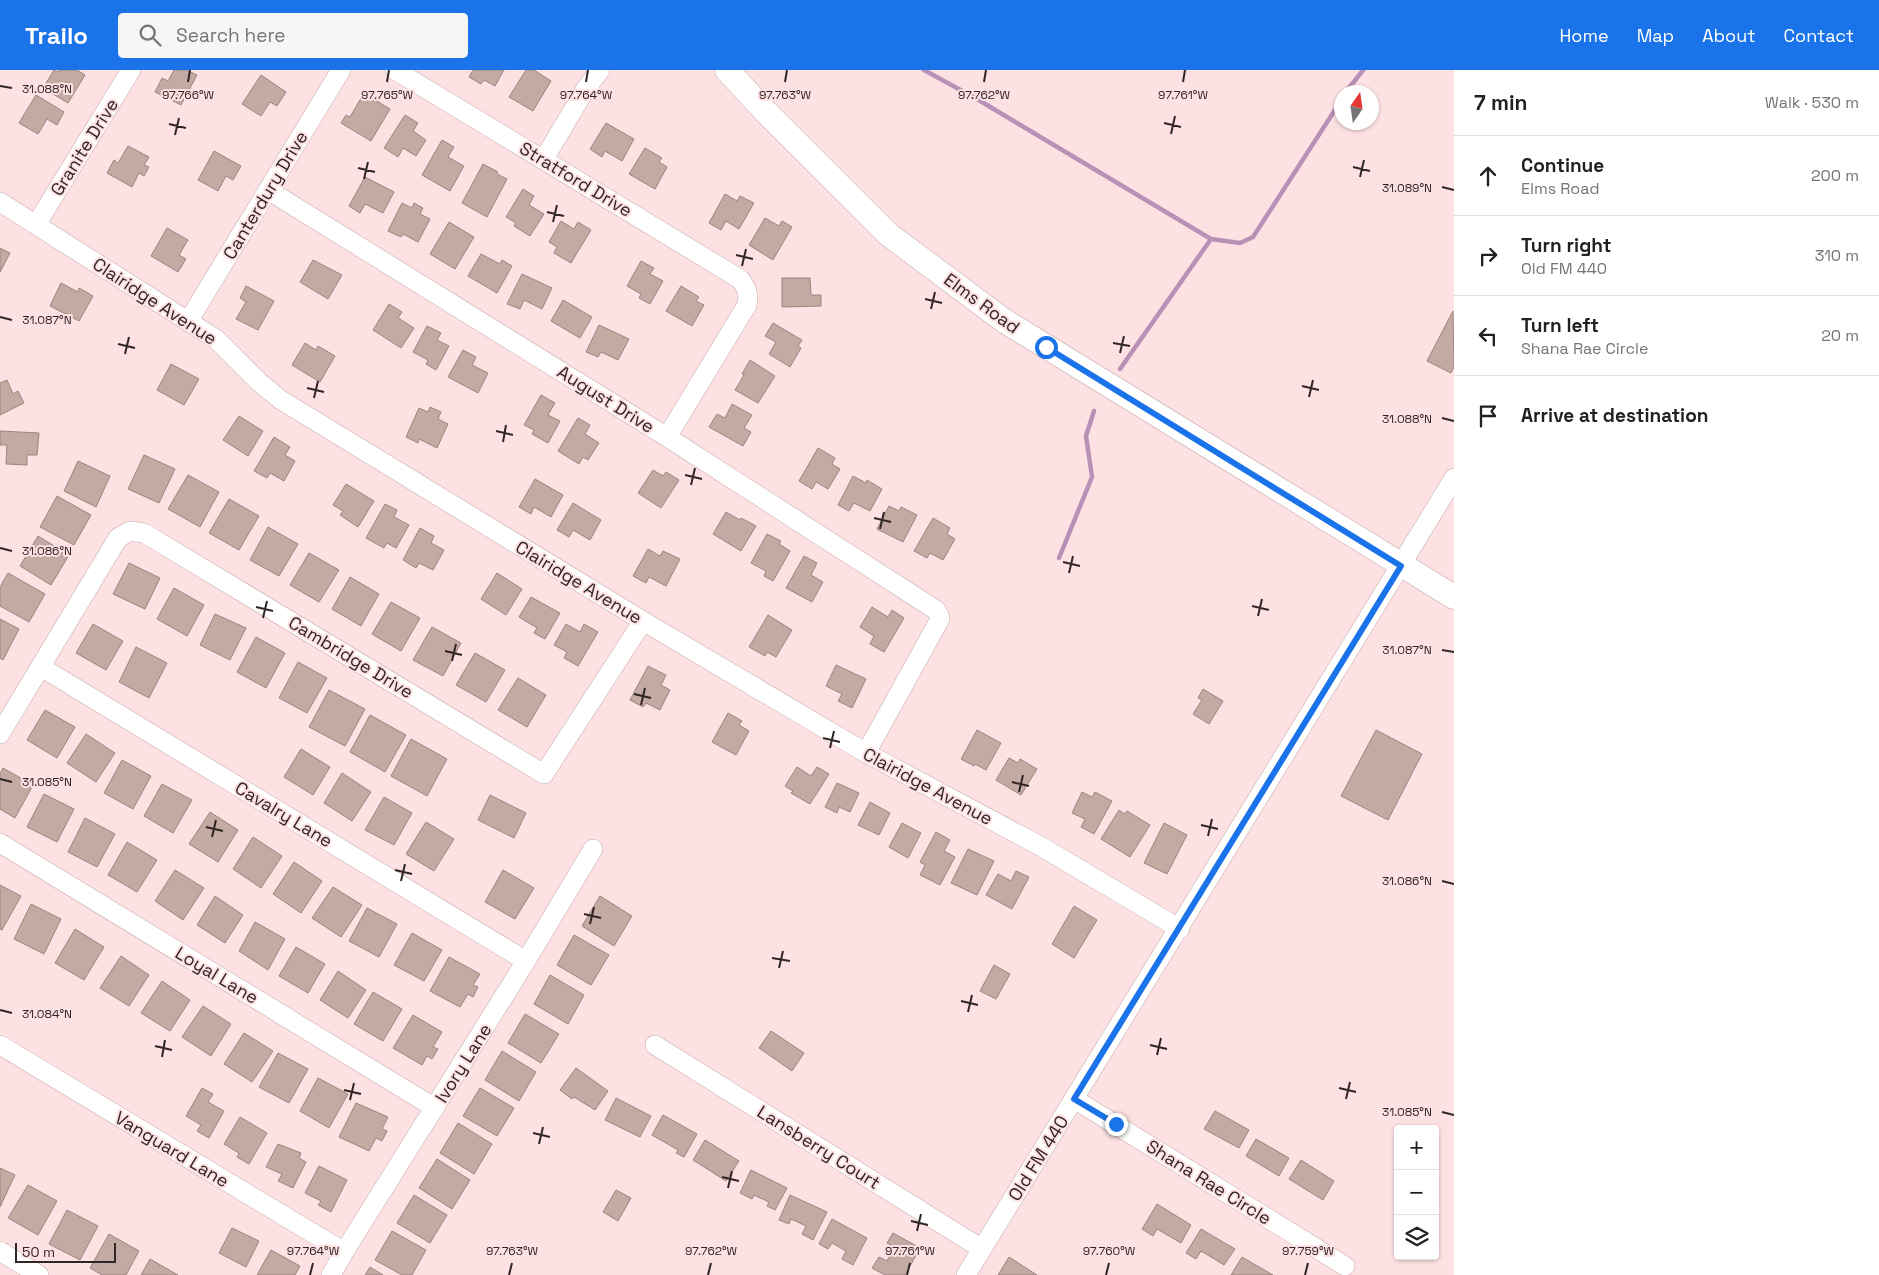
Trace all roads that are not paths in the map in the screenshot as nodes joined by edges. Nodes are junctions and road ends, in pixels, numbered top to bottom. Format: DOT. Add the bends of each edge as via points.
graph roads {
  1 [pos="131,70"];
  2 [pos="341,70"];
  3 [pos="395,70"];
  4 [pos="600,70"];
  5 [pos="727,70"];
  6 [pos="544,159"];
  7 [pos="268,190"];
  8 [pos="0,202"];
  9 [pos="36,225"];
  10 [pos="189,320"];
  11 [pos="667,437"];
  12 [pos="1452,486"];
  13 [pos="1401,566"];
  14 [pos="1454,597"];
  15 [pos="643,621"];
  16 [pos="41,667"];
  17 [pos="0,734"];
  18 [pos="866,753"];
  19 [pos="0,843"];
  20 [pos="593,849"];
  21 [pos="1180,929"];
  22 [pos="526,961"];
  23 [pos="0,1045"];
  24 [pos="655,1045"];
  25 [pos="1074,1099"];
  26 [pos="435,1108"];
  27 [pos="982,1249"];
  28 [pos="0,1251"];
  29 [pos="344,1252"];
  30 [pos="1345,1266"];
  31 [pos="39,1275"];
  32 [pos="331,1275"];
  33 [pos="966,1275"];
  1 -- 9 [label="street, Granite Drive"];
  2 -- 7 [label="street, Canterdury Drive"];
  3 -- 6 [label="street, Stratford Drive"];
  4 -- 6 [label="street"];
  5 -- 13 [label="main road, Elms Road" via="888,234 1003,320"];
  6 -- 11 [label="street, Stratford Drive" via="740,279 747,288 747,305"];
  7 -- 10 [label="street, Canterdury Drive"];
  7 -- 11 [label="street, August Drive"];
  8 -- 9 [label="street, Clairidge Avenue"];
  9 -- 10 [label="street, Clairidge Avenue"];
  10 -- 15 [label="street, Clairidge Avenue" via="216,339 281,400"];
  11 -- 18 [label="street, August Drive" via="936,610 940,619"];
  12 -- 13 [label="street, Old FM 440"];
  13 -- 14 [label="main road, Elms Road"];
  13 -- 21 [label="street, Old FM 440"];
  15 -- 16 [label="street, Cambridge Drive" via="544,774 144,533 130,531 118,538"];
  15 -- 18 [label="street, Clairidge Avenue"];
  16 -- 17 [label="street, Cambridge Drive"];
  16 -- 22 [label="street, Cavalry Lane"];
  18 -- 21 [label="street, Clairidge Avenue" via="1042,847"];
  19 -- 26 [label="street, Loyal Lane"];
  20 -- 22 [label="street, Ivory Lane"];
  21 -- 25 [label="street, Old FM 440"];
  22 -- 26 [label="street, Ivory Lane"];
  23 -- 29 [label="street, Vanguard Lane"];
  24 -- 27 [label="street, Lansberry Court"];
  25 -- 27 [label="street, Old FM 440"];
  25 -- 30 [label="street, Shana Rae Circle"];
  26 -- 29 [label="street, Ivory Lane"];
  27 -- 33 [label="street, Old FM 440"];
  28 -- 31 [label="street"];
  29 -- 32 [label="street, Ivory Lane"];
}
